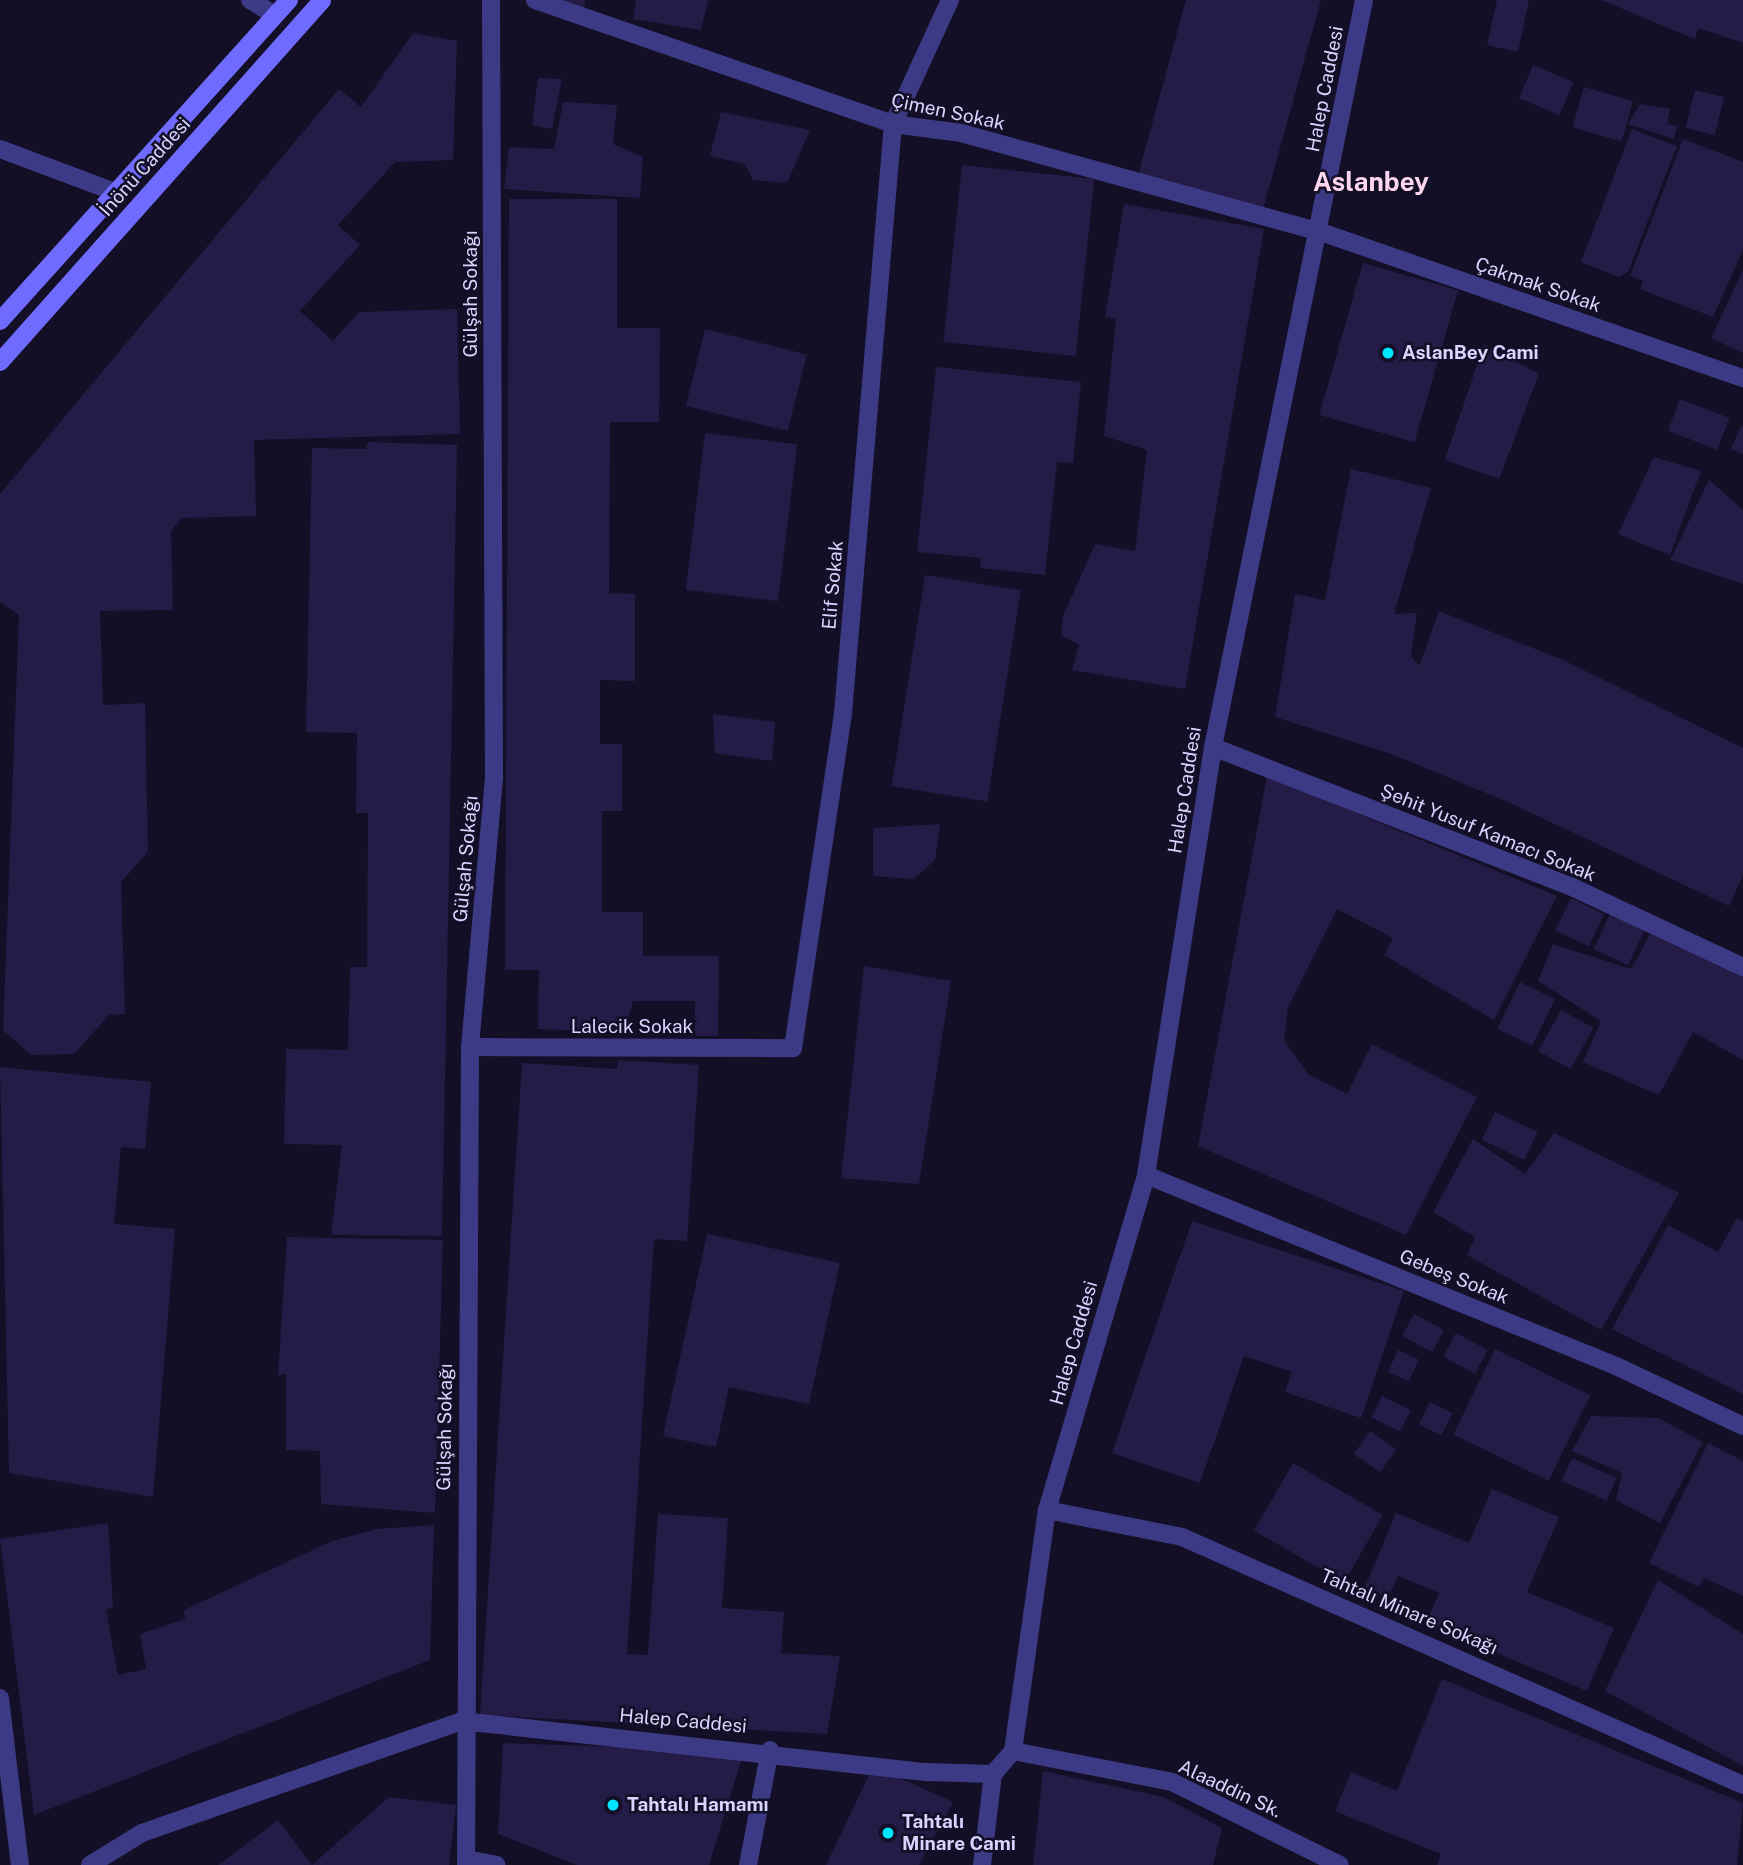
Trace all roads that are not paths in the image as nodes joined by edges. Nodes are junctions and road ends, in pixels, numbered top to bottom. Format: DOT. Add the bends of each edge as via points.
graph roads {
  1 [pos="250,0"];
  2 [pos="289,0"];
  3 [pos="322,0"];
  4 [pos="491,0"];
  5 [pos="535,0"];
  6 [pos="950,0"];
  7 [pos="1364,0"];
  8 [pos="275,15"];
  9 [pos="893,124"];
  10 [pos="0,149"];
  11 [pos="115,192"];
  12 [pos="1318,231"];
  13 [pos="0,321"];
  14 [pos="0,362"];
  15 [pos="1743,378"];
  16 [pos="1213,747"];
  17 [pos="1743,967"];
  18 [pos="470,1047"];
  19 [pos="793,1048"];
  20 [pos="1146,1175"];
  21 [pos="1743,1426"];
  22 [pos="1047,1510"];
  23 [pos="0,1698"];
  24 [pos="462,1721"];
  25 [pos="770,1750"];
  26 [pos="1013,1751"];
  27 [pos="993,1774"];
  28 [pos="1743,1785"];
  29 [pos="466,1862"];
  30 [pos="20,1865"];
  31 [pos="90,1865"];
  32 [pos="496,1865"];
  33 [pos="748,1865"];
  34 [pos="982,1865"];
  35 [pos="1340,1865"];
  1 -- 8 [label="street"];
  2 -- 8 [label="main road, İnönü Caddesi"];
  3 -- 14 [label="main road, İnönü Caddesi"];
  4 -- 18 [label="street, Gülşah Sokağı" via="494,777"];
  5 -- 9 [label="street, Çimen Sokak"];
  6 -- 9 [label="street, Elif Sokak"];
  7 -- 12 [label="street, Halep Caddesi"];
  8 -- 11 [label="main road, İnönü Caddesi"];
  9 -- 12 [label="street, Çimen Sokak" via="961,133"];
  9 -- 19 [label="street, Elif Sokak" via="843,713"];
  10 -- 11 [label="street"];
  11 -- 13 [label="main road, İnönü Caddesi"];
  12 -- 15 [label="street, Çakmak Sokak"];
  12 -- 16 [label="street, Halep Caddesi"];
  16 -- 17 [label="street, Şehit Yusuf Kamacı Sokak" via="1570,886"];
  16 -- 20 [label="street, Halep Caddesi"];
  18 -- 19 [label="street, Lalecik Sokak"];
  18 -- 24 [label="street, Gülşah Sokağı"];
  20 -- 21 [label="street, Gebeş Sokak" via="1616,1366"];
  20 -- 22 [label="street, Halep Caddesi"];
  22 -- 26 [label="street, Halep Caddesi"];
  22 -- 28 [label="street, Tahtalı Minare Sokağı" via="1182,1537"];
  23 -- 30 [label="street"];
  24 -- 25 [label="street, Halep Caddesi"];
  24 -- 29 [label="street, Gülşah Sokağı"];
  24 -- 31 [label="street, Halep Caddesi" via="142,1833"];
  25 -- 27 [label="street, Halep Caddesi" via="927,1772"];
  25 -- 33 [label="street"];
  26 -- 27 [label="street"];
  26 -- 35 [label="street, Alaaddin Sk." via="1172,1782"];
  27 -- 34 [label="street"];
  29 -- 32 [label="street"];
}
